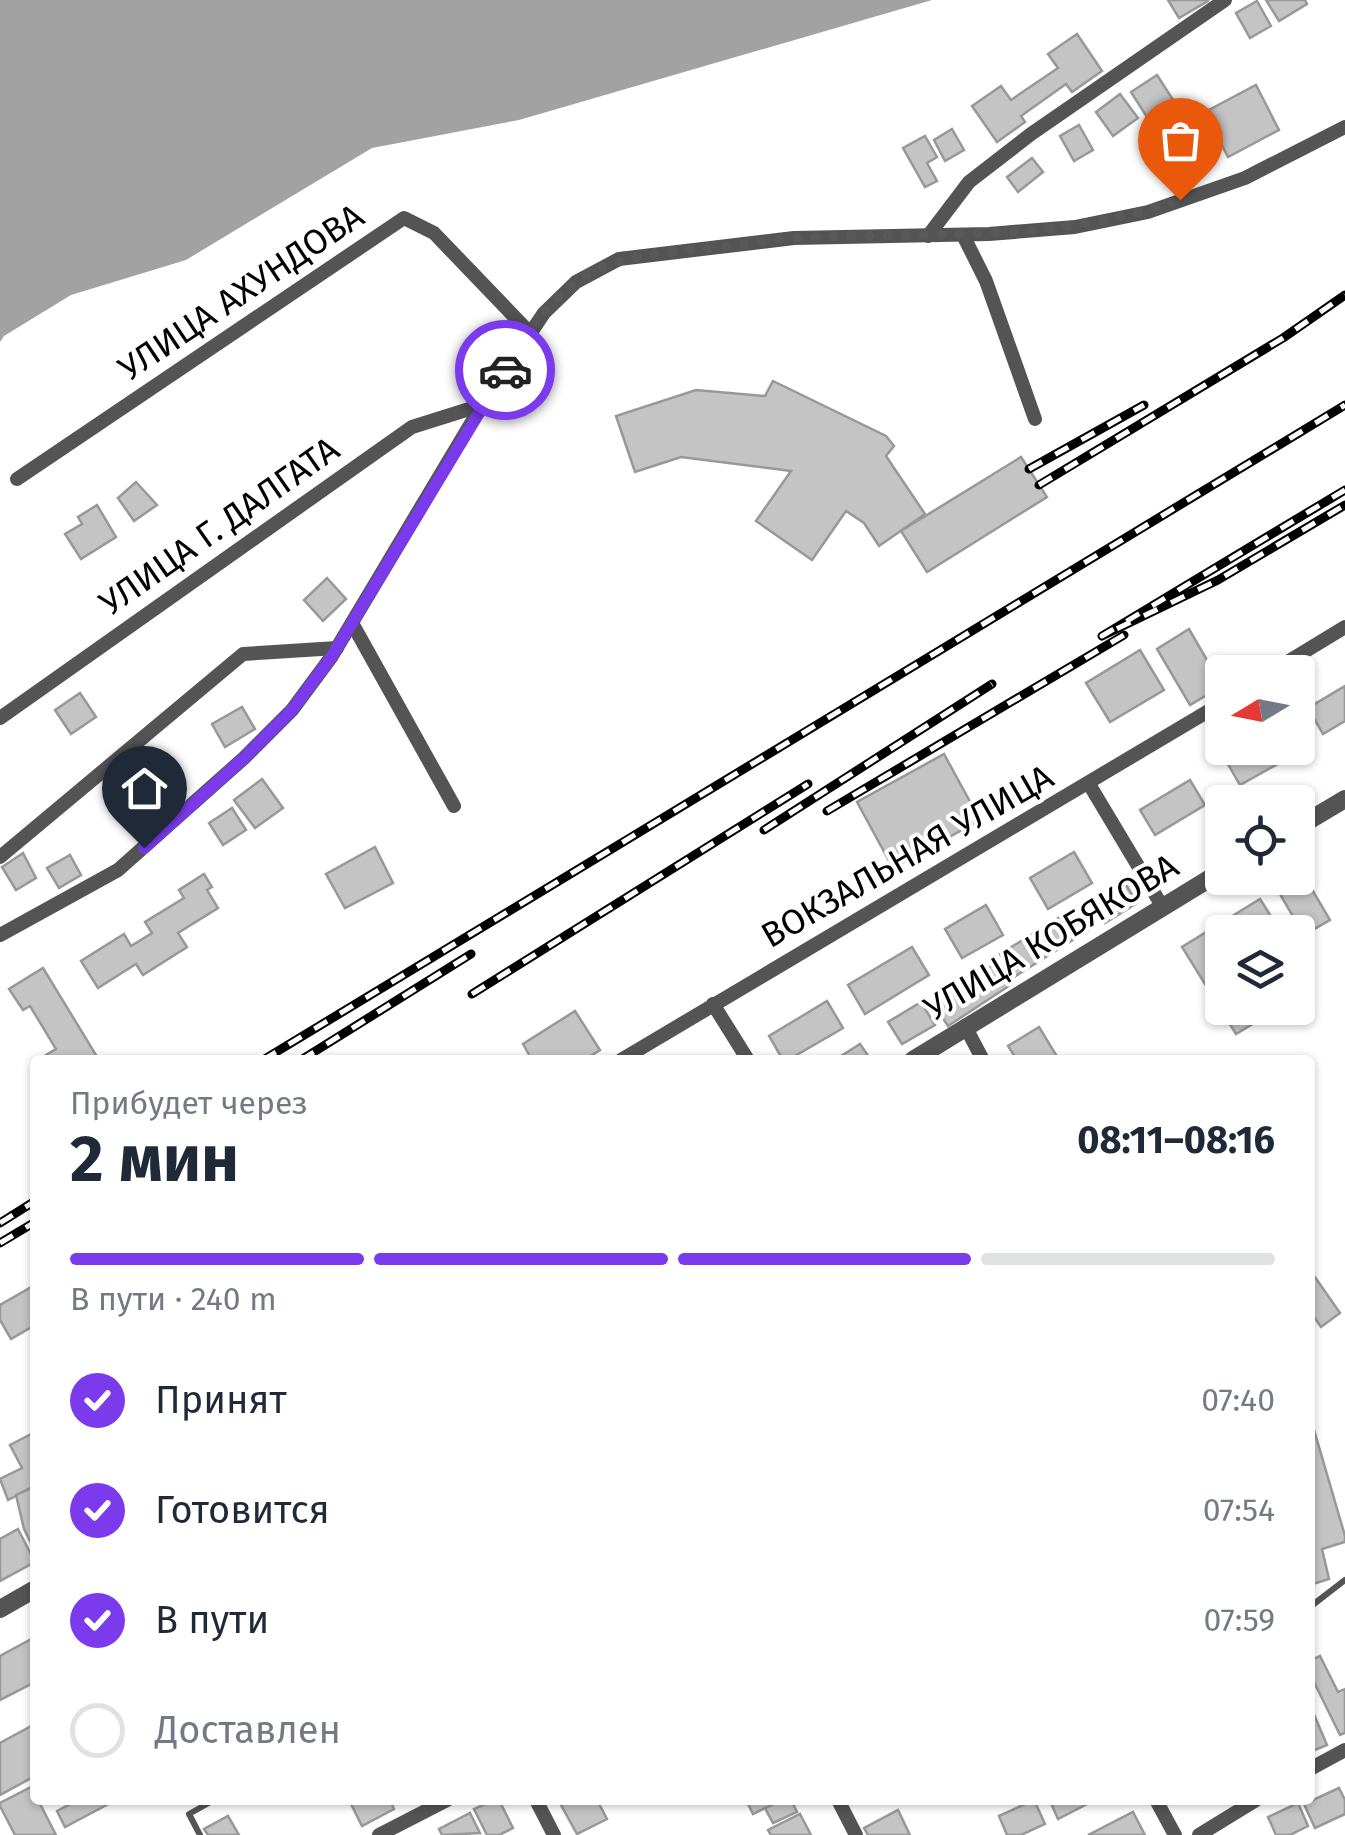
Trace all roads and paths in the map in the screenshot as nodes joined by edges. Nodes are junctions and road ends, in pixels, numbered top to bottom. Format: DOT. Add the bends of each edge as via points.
graph roads {
  1 [pos="1226,0"];
  2 [pos="1345,127"];
  3 [pos="963,235"];
  4 [pos="928,236"];
  5 [pos="530,334"];
  6 [pos="482,405"];
  7 [pos="1035,418"];
  8 [pos="17,479"];
  9 [pos="352,622"];
  10 [pos="1345,627"];
  11 [pos="337,648"];
  12 [pos="1300,655"];
  13 [pos="1205,713"];
  14 [pos="0,718"];
  15 [pos="1089,784"];
  16 [pos="1345,800"];
  17 [pos="454,806"];
  18 [pos="1315,817"];
  19 [pos="0,857"];
  20 [pos="1205,881"];
  21 [pos="1162,906"];
  22 [pos="0,935"];
  23 [pos="714,1004"];
  24 [pos="965,1026"];
  25 [pos="630,1055"];
  26 [pos="745,1055"];
  27 [pos="921,1055"];
  28 [pos="980,1055"];
  29 [pos="1345,1580"];
  30 [pos="30,1592"];
  31 [pos="1315,1603"];
  32 [pos="0,1610"];
  33 [pos="1345,1750"];
  34 [pos="1315,1765"];
  35 [pos="205,1805"];
  36 [pos="437,1805"];
  37 [pos="539,1805"];
  38 [pos="841,1805"];
  39 [pos="1159,1805"];
  40 [pos="1248,1805"];
  41 [pos="200,1835"];
  42 [pos="379,1835"];
  43 [pos="554,1835"];
  44 [pos="856,1835"];
  45 [pos="1175,1835"];
  46 [pos="1199,1835"];
  1 -- 4 [label="street" via="969,182"];
  2 -- 3 [label="street" via="1245,178 1148,212 1075,227"];
  3 -- 4 [label="street"];
  3 -- 7 [label="street"];
  4 -- 5 [label="street" via="794,238 619,259 576,282"];
  5 -- 6 [label="street"];
  5 -- 8 [label="street, УЛИЦА АХУНДОВА" via="434,233 404,218"];
  6 -- 9 [label="street"];
  6 -- 14 [label="street, УЛИЦА Г. ДАЛГАТА" via="412,427"];
  9 -- 11 [label="street"];
  9 -- 17 [label="street"];
  10 -- 12 [label="street"];
  11 -- 19 [label="street" via="243,654"];
  11 -- 22 [label="street" via="292,710 118,870"];
  13 -- 15 [label="street, ВОКЗАЛЬНАЯ УЛИЦА"];
  15 -- 21 [label="street"];
  15 -- 23 [label="street, ВОКЗАЛЬНАЯ УЛИЦА"];
  16 -- 18 [label="street"];
  20 -- 21 [label="street, УЛИЦА КОБЯКОВА"];
  21 -- 24 [label="street, УЛИЦА КОБЯКОВА"];
  23 -- 25 [label="street, ВОКЗАЛЬНАЯ УЛИЦА"];
  23 -- 26 [label="street"];
  24 -- 27 [label="street, УЛИЦА КОБЯКОВА"];
  24 -- 28 [label="street"];
  29 -- 31 [label="lane"];
  30 -- 32 [label="street"];
  33 -- 34 [label="street"];
  35 -- 41 [label="lane" via="189,1814"];
  36 -- 42 [label="street"];
  37 -- 43 [label="street"];
  38 -- 44 [label="street"];
  39 -- 45 [label="street"];
  40 -- 46 [label="street"];
}
